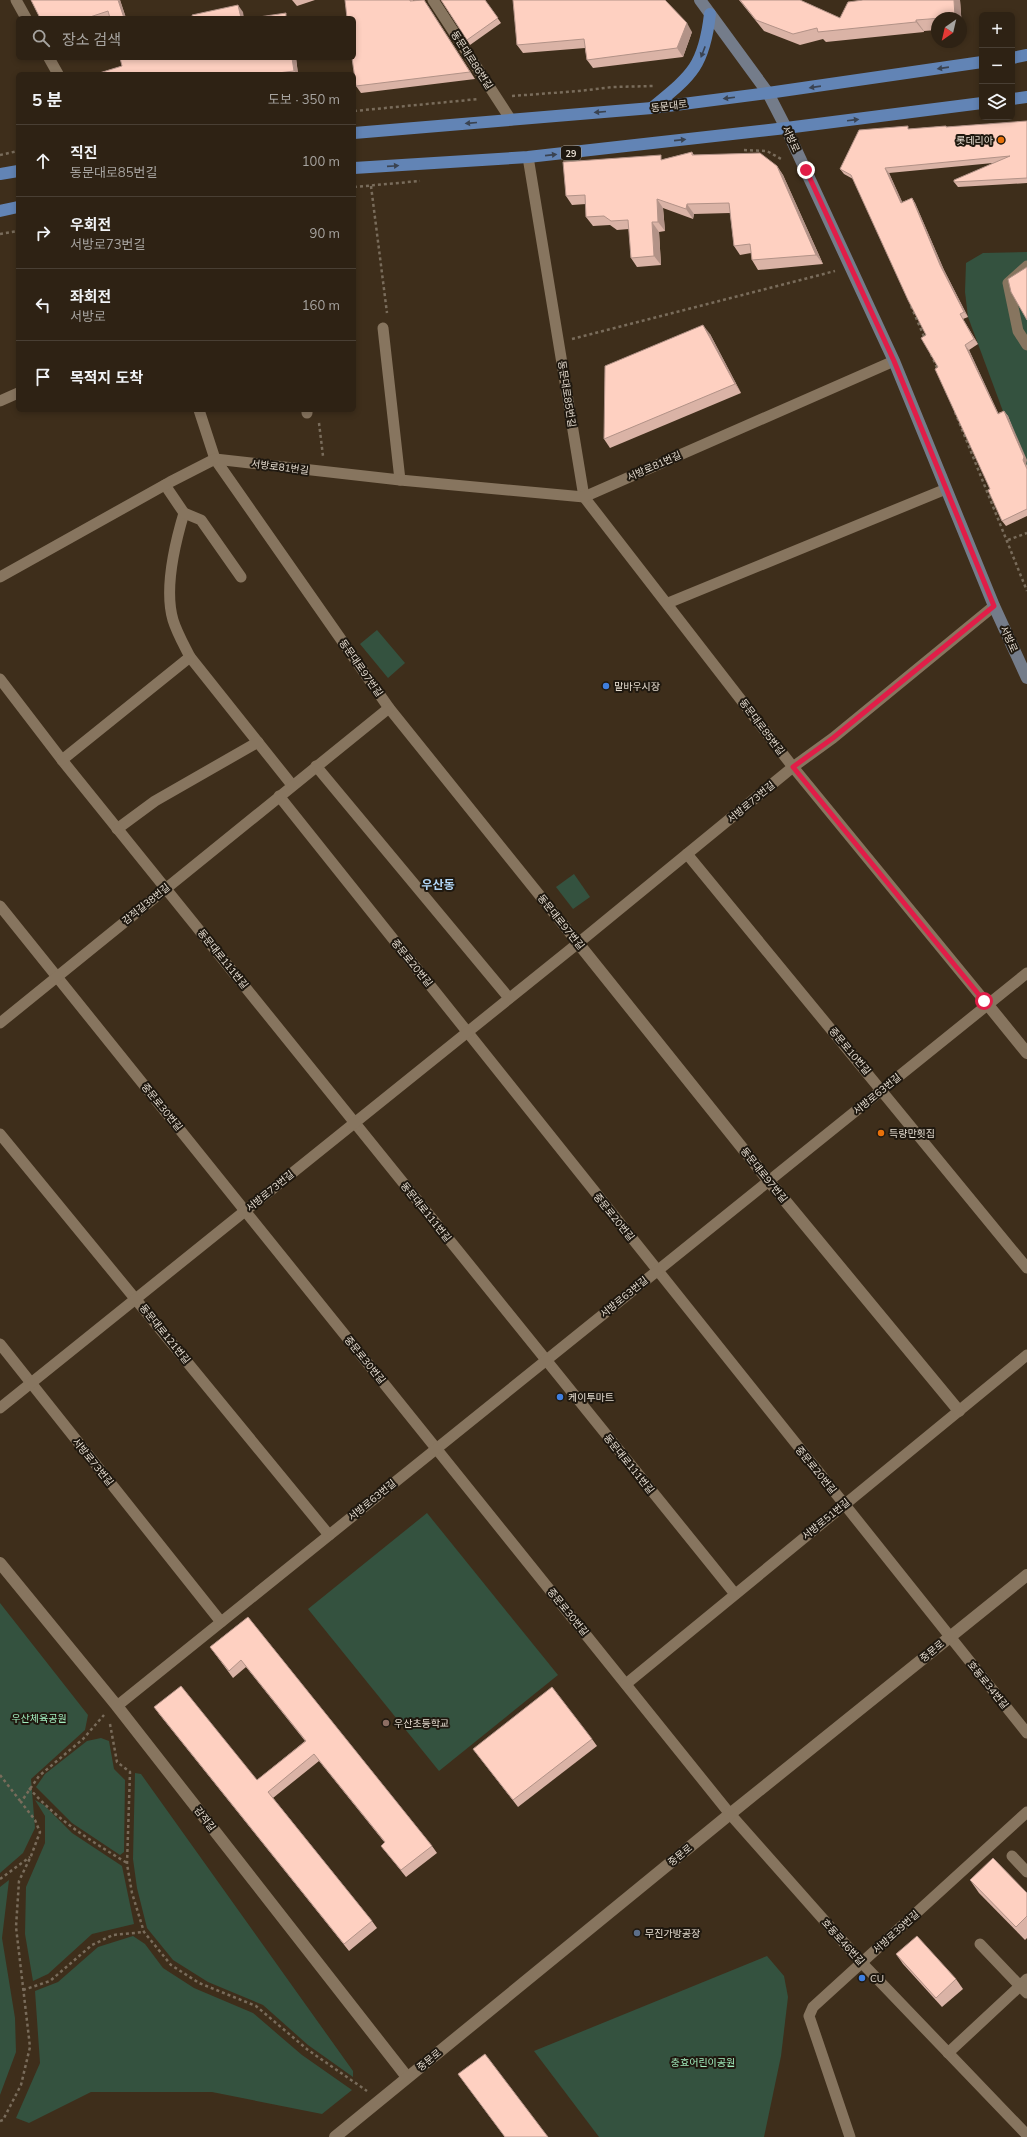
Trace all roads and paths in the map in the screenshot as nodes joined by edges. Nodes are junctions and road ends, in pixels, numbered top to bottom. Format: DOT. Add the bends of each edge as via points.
graph roads {
  1 [pos="16,0"];
  2 [pos="433,0"];
  3 [pos="700,0"];
  4 [pos="710,14"];
  5 [pos="25,16"];
  6 [pos="1027,55"];
  7 [pos="1015,57"];
  8 [pos="50,60"];
  9 [pos="979,62"];
  10 [pos="57,72"];
  11 [pos="658,84"];
  12 [pos="768,93"];
  13 [pos="496,97"];
  14 [pos="1027,97"];
  15 [pos="1015,99"];
  16 [pos="979,103"];
  17 [pos="652,108"];
  18 [pos="356,111"];
  19 [pos="511,120"];
  20 [pos="786,128"];
  21 [pos="356,133"];
  22 [pos="16,151"];
  23 [pos="0,155"];
  24 [pos="528,157"];
  25 [pos="356,168"];
  26 [pos="16,171"];
  27 [pos="0,174"];
  28 [pos="371,186"];
  29 [pos="16,207"];
  30 [pos="0,211"];
  31 [pos="16,231"];
  32 [pos="0,234"];
  33 [pos="1027,266"];
  34 [pos="850,267"];
  35 [pos="908,299"];
  36 [pos="386,324"];
  37 [pos="558,343"];
  38 [pos="926,343"];
  39 [pos="1027,345"];
  40 [pos="929,350"];
  41 [pos="894,361"];
  42 [pos="938,372"];
  43 [pos="16,394"];
  44 [pos="0,401"];
  45 [pos="953,408"];
  46 [pos="200,412"];
  47 [pos="311,413"];
  48 [pos="215,459"];
  49 [pos="323,460"];
  50 [pos="400,480"];
  51 [pos="165,484"];
  52 [pos="946,489"];
  53 [pos="584,497"];
  54 [pos="184,512"];
  55 [pos="1027,534"];
  56 [pos="1008,540"];
  57 [pos="0,577"];
  58 [pos="241,577"];
  59 [pos="1027,591"];
  60 [pos="668,603"];
  61 [pos="994,606"];
  62 [pos="190,657"];
  63 [pos="1027,678"];
  64 [pos="0,679"];
  65 [pos="389,708"];
  66 [pos="258,742"];
  67 [pos="62,760"];
  68 [pos="316,766"];
  69 [pos="793,767"];
  70 [pos="292,785"];
  71 [pos="279,796"];
  72 [pos="117,829"];
  73 [pos="687,854"];
  74 [pos="165,888"];
  75 [pos="0,906"];
  76 [pos="578,943"];
  77 [pos="1027,973"];
  78 [pos="57,976"];
  79 [pos="509,998"];
  80 [pos="988,1005"];
  81 [pos="0,1023"];
  82 [pos="466,1032"];
  83 [pos="1027,1053"];
  84 [pos="882,1090"];
  85 [pos="354,1122"];
  86 [pos="0,1134"];
  87 [pos="768,1180"];
  88 [pos="245,1210"];
  89 [pos="1027,1268"];
  90 [pos="657,1271"];
  91 [pos="136,1299"];
  92 [pos="0,1344"];
  93 [pos="1027,1355"];
  94 [pos="546,1360"];
  95 [pos="31,1383"];
  96 [pos="0,1408"];
  97 [pos="959,1411"];
  98 [pos="436,1448"];
  99 [pos="844,1505"];
  100 [pos="330,1535"];
  101 [pos="0,1563"];
  102 [pos="1027,1575"];
  103 [pos="735,1594"];
  104 [pos="221,1622"];
  105 [pos="949,1637"];
  106 [pos="626,1684"];
  107 [pos="117,1706"];
  108 [pos="1027,1733"];
  109 [pos="0,1775"];
  110 [pos="29,1788"];
  111 [pos="21,1802"];
  112 [pos="1027,1812"];
  113 [pos="730,1814"];
  114 [pos="31,1856"];
  115 [pos="1012,1856"];
  116 [pos="127,1864"];
  117 [pos="1027,1872"];
  118 [pos="0,1879"];
  119 [pos="144,1932"];
  120 [pos="980,1944"];
  121 [pos="862,1963"];
  122 [pos="1025,1986"];
  123 [pos="23,1990"];
  124 [pos="948,2053"];
  125 [pos="408,2077"];
  126 [pos="367,2091"];
  127 [pos="0,2121"];
  128 [pos="1027,2135"];
  129 [pos="335,2137"];
  130 [pos="850,2137"];
  1 -- 5 [label="lane"];
  2 -- 13 [label="lane, 동문대로86번길"];
  3 -- 4 [label="main road, 서방로"];
  4 -- 12 [label="main road, 서방로"];
  4 -- 17 [label="main road, one-way" via="703,52 695,68 680,85"];
  6 -- 7 [label="main road"];
  8 -- 10 [label="lane"];
  9 -- 12 [label="main road, 동문대로, one-way"];
  11 -- 13 [label="path"];
  12 -- 17 [label="main road, 동문대로, one-way"];
  12 -- 20 [label="main road, 서방로"];
  13 -- 18 [label="path"];
  13 -- 19 [label="lane, 동문대로86번길"];
  14 -- 15 [label="main road"];
  20 -- 16 [label="main road, 29, one-way"];
  17 -- 19 [label="main road, 동문대로, one-way"];
  19 -- 21 [label="main road, 동문대로, one-way"];
  24 -- 20 [label="main road, 29, one-way"];
  20 -- 34 [label="main road, 서방로"];
  22 -- 23 [label="path"];
  25 -- 24 [label="main road, 29, one-way"];
  24 -- 37 [label="lane, 동문대로85번길"];
  26 -- 27 [label="main road"];
  28 -- 36 [label="path"];
  29 -- 30 [label="main road"];
  31 -- 32 [label="path"];
  33 -- 39 [label="lane" via="1008,283 1018,331"];
  34 -- 37 [label="path"];
  34 -- 41 [label="main road, 서방로"];
  35 -- 38 [label="path"];
  36 -- 50 [label="lane"];
  37 -- 53 [label="lane, 동문대로85번길"];
  40 -- 42 [label="path"];
  41 -- 52 [label="main road, 서방로"];
  41 -- 53 [label="lane, 서방로81번길"];
  43 -- 44 [label="lane"];
  45 -- 56 [label="path"];
  46 -- 48 [label="lane, 동문대로97번길"];
  47 -- 49 [label="path"];
  48 -- 50 [label="lane, 서방로81번길"];
  48 -- 51 [label="lane"];
  48 -- 65 [label="lane, 동문대로97번길"];
  50 -- 53 [label="lane, 서방로81번길"];
  51 -- 54 [label="lane"];
  51 -- 57 [label="lane"];
  52 -- 60 [label="lane"];
  52 -- 61 [label="main road, 서방로"];
  53 -- 60 [label="lane, 동문대로85번길"];
  54 -- 58 [label="lane" via="200,520"];
  54 -- 62 [label="lane" via="176,536 170,596 173,620"];
  55 -- 56 [label="path"];
  56 -- 59 [label="path"];
  60 -- 69 [label="lane, 동문대로85번길"];
  61 -- 63 [label="main road, 서방로"];
  61 -- 69 [label="lane, 서방로73번길" via="833,738"];
  62 -- 66 [label="lane"];
  62 -- 67 [label="lane"];
  64 -- 67 [label="lane, 동문대로111번길"];
  65 -- 68 [label="lane, 감적길38번길"];
  65 -- 76 [label="lane, 동문대로97번길"];
  66 -- 70 [label="lane"];
  66 -- 72 [label="lane" via="155,801"];
  67 -- 72 [label="lane, 동문대로111번길"];
  68 -- 70 [label="lane, 감적길38번길"];
  68 -- 79 [label="lane"];
  69 -- 73 [label="lane, 서방로73번길"];
  69 -- 80 [label="lane, 동문대로85번길"];
  70 -- 71 [label="lane, 감적길38번길"];
  71 -- 74 [label="lane, 감적길38번길"];
  71 -- 82 [label="lane, 중문로20번길"];
  72 -- 74 [label="lane, 동문대로111번길"];
  73 -- 76 [label="lane, 서방로73번길"];
  73 -- 84 [label="lane, 중문로10번길"];
  74 -- 78 [label="lane, 감적길38번길"];
  74 -- 85 [label="lane, 동문대로111번길"];
  75 -- 78 [label="lane, 중문로30번길"];
  76 -- 79 [label="lane, 서방로73번길"];
  76 -- 87 [label="street, 동문대로97번길"];
  77 -- 80 [label="lane, 서방로63번길"];
  78 -- 81 [label="lane, 감적길38번길"];
  78 -- 88 [label="lane, 중문로30번길"];
  79 -- 82 [label="lane, 서방로73번길"];
  80 -- 83 [label="street, 동문대로85번길"];
  80 -- 84 [label="lane, 서방로63번길"];
  82 -- 85 [label="lane, 서방로73번길"];
  82 -- 90 [label="lane, 중문로20번길"];
  84 -- 87 [label="lane, 서방로63번길"];
  84 -- 89 [label="lane, 중문로10번길"];
  85 -- 88 [label="lane, 서방로73번길"];
  85 -- 94 [label="lane, 동문대로111번길"];
  86 -- 91 [label="lane, 동문대로121번길"];
  87 -- 90 [label="lane, 서방로63번길"];
  87 -- 97 [label="street, 동문대로97번길"];
  88 -- 91 [label="lane, 서방로73번길"];
  88 -- 98 [label="lane, 중문로30번길"];
  90 -- 94 [label="lane, 서방로63번길"];
  90 -- 99 [label="lane, 중문로20번길"];
  91 -- 95 [label="lane, 서방로73번길"];
  91 -- 100 [label="lane, 동문대로121번길"];
  92 -- 95 [label="lane, 서방로73번길"];
  93 -- 97 [label="lane, 서방로51번길"];
  94 -- 98 [label="lane, 서방로63번길"];
  94 -- 103 [label="lane, 동문대로111번길"];
  95 -- 96 [label="lane, 서방로73번길"];
  95 -- 104 [label="lane, 서방로73번길"];
  97 -- 99 [label="lane, 서방로51번길"];
  98 -- 100 [label="lane, 서방로63번길"];
  98 -- 106 [label="lane, 중문로30번길"];
  99 -- 103 [label="lane, 서방로51번길"];
  99 -- 105 [label="lane, 중문로20번길"];
  100 -- 104 [label="lane, 서방로63번길"];
  101 -- 107 [label="street, 감적길"];
  102 -- 105 [label="street, 중문로"];
  103 -- 106 [label="lane, 서방로51번길"];
  104 -- 107 [label="lane, 서방로63번길"];
  105 -- 108 [label="lane, 호동로34번길"];
  105 -- 113 [label="street, 중문로"];
  106 -- 113 [label="lane, 중문로30번길"];
  107 -- 125 [label="street, 감적길"];
  109 -- 111 [label="path"];
  110 -- 111 [label="path"];
  110 -- 116 [label="path" via="76,1831"];
  110 -- 116 [label="path" via="39,1776 83,1739 108,1712 117,1762 130,1772"];
  111 -- 114 [label="path" via="35,1820 40,1832"];
  112 -- 121 [label="lane, 서방로39번길"];
  113 -- 121 [label="lane, 호동로46번길"];
  113 -- 125 [label="street, 중문로"];
  114 -- 118 [label="path"];
  114 -- 123 [label="path" via="19,1881 16,1927"];
  115 -- 117 [label="lane"];
  116 -- 119 [label="path" via="132,1893"];
  119 -- 123 [label="path" via="113,1935 92,1945 50,1981"];
  119 -- 126 [label="path" via="171,1965 199,1983 256,2006 308,2050"];
  120 -- 122 [label="lane"];
  121 -- 124 [label="lane, 호동로46번길"];
  121 -- 130 [label="lane, 서방로39번길" via="813,2007 808,2016"];
  122 -- 124 [label="lane"];
  123 -- 127 [label="path" via="30,2047 20,2085 3,2120"];
  124 -- 128 [label="lane, 호동로46번길"];
  125 -- 129 [label="street, 중문로"];
}
